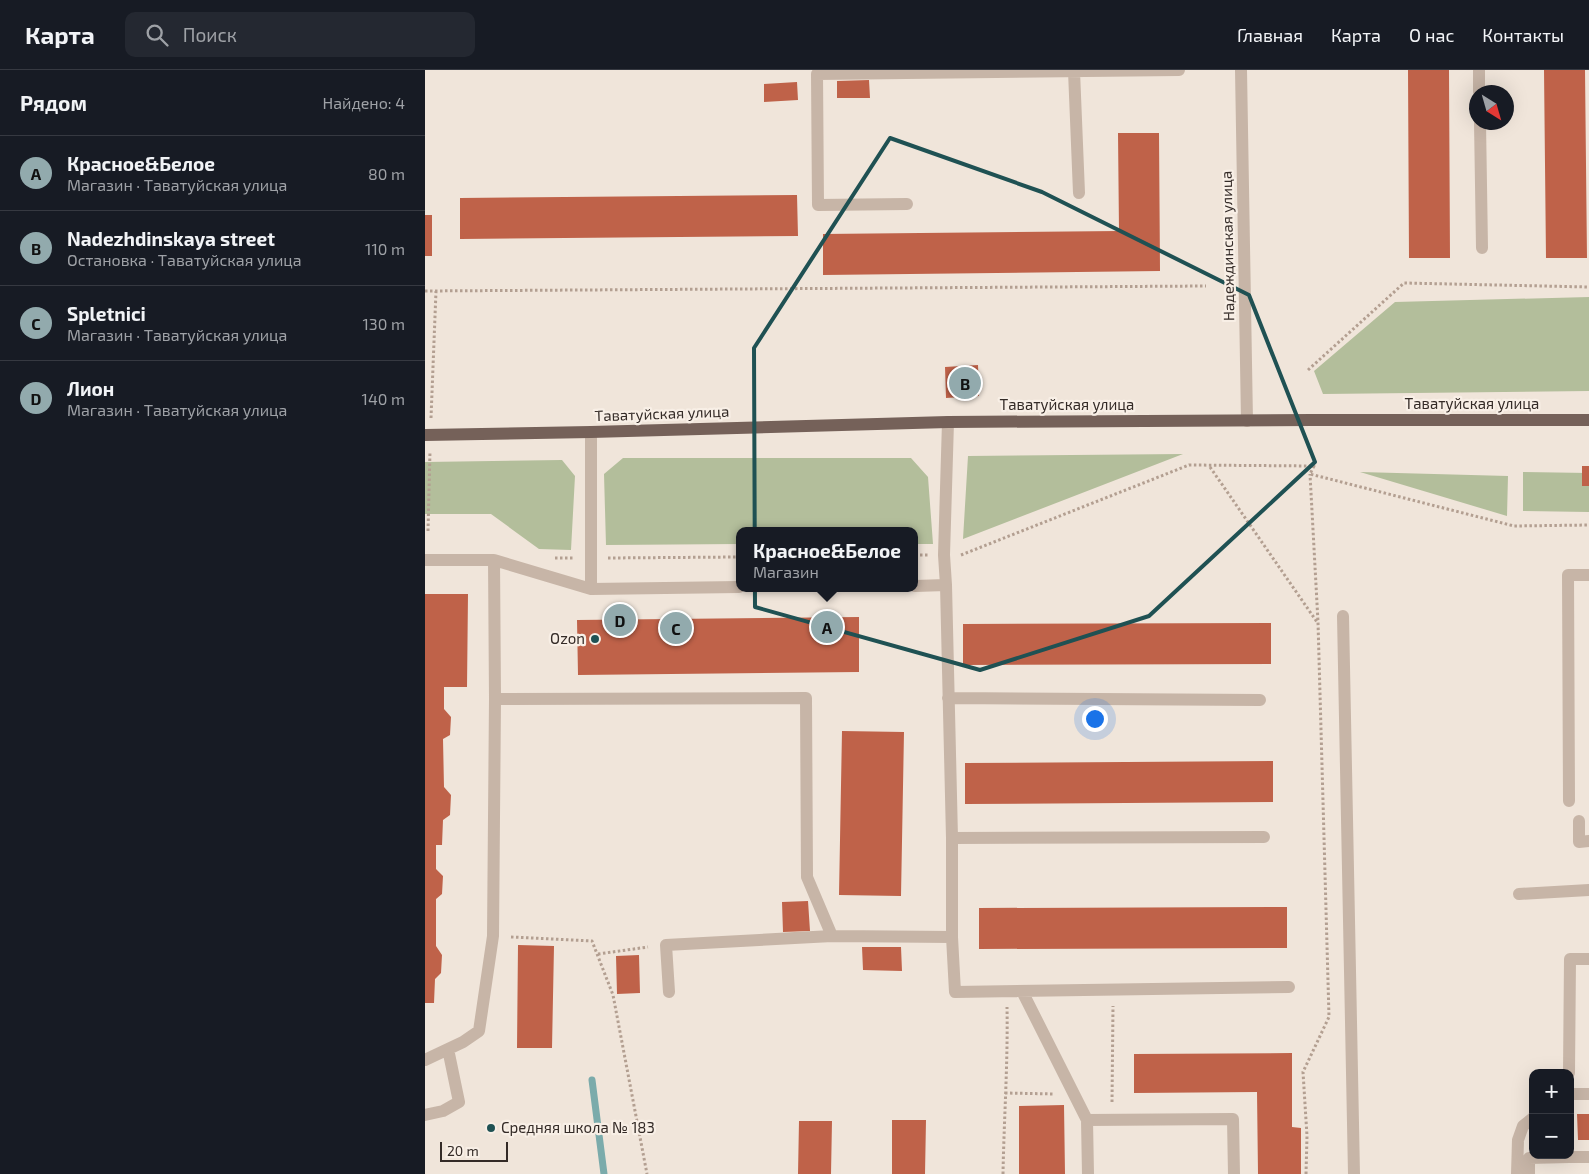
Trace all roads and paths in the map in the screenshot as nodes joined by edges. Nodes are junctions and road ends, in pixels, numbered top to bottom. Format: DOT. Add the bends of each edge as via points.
graph roads {
  1 [pos="1179,70"];
  2 [pos="1241,70"];
  3 [pos="1479,70"];
  4 [pos="1074,71"];
  5 [pos="1479,85"];
  6 [pos="1480,130"];
  7 [pos="1079,193"];
  8 [pos="907,204"];
  9 [pos="1482,248"];
  10 [pos="1206,286"];
  11 [pos="1589,287"];
  12 [pos="436,291"];
  13 [pos="425,292"];
  14 [pos="1308,370"];
  15 [pos="1589,420"];
  16 [pos="1247,421"];
  17 [pos="948,422"];
  18 [pos="591,432"];
  19 [pos="428,435"];
  20 [pos="1209,466"];
  21 [pos="1310,474"];
  22 [pos="1589,525"];
  23 [pos="428,531"];
  24 [pos="918,555"];
  25 [pos="944,555"];
  26 [pos="736,557"];
  27 [pos="552,558"];
  28 [pos="591,558"];
  29 [pos="425,560"];
  30 [pos="494,560"];
  31 [pos="1589,575"];
  32 [pos="946,585"];
  33 [pos="918,586"];
  34 [pos="736,587"];
  35 [pos="591,589"];
  36 [pos="1343,616"];
  37 [pos="1318,622"];
  38 [pos="948,698"];
  39 [pos="495,699"];
  40 [pos="1259,700"];
  41 [pos="1569,801"];
  42 [pos="1579,822"];
  43 [pos="1264,837"];
  44 [pos="952,838"];
  45 [pos="1589,841"];
  46 [pos="1589,890"];
  47 [pos="1519,894"];
  48 [pos="493,936"];
  49 [pos="832,936"];
  50 [pos="952,937"];
  51 [pos="666,945"];
  52 [pos="597,954"];
  53 [pos="1589,959"];
  54 [pos="1289,987"];
  55 [pos="1113,989"];
  56 [pos="1007,991"];
  57 [pos="1022,991"];
  58 [pos="669,992"];
  59 [pos="448,1049"];
  60 [pos="425,1060"];
  61 [pos="1569,1069"];
  62 [pos="1005,1093"];
  63 [pos="1074,1094"];
  64 [pos="1574,1094"];
  65 [pos="1589,1094"];
  66 [pos="425,1115"];
  67 [pos="1087,1120"];
  68 [pos="1112,1120"];
  69 [pos="1529,1121"];
  70 [pos="1574,1156"];
  71 [pos="1589,1157"];
  72 [pos="1529,1159"];
  73 [pos="647,1174"];
  74 [pos="1003,1174"];
  75 [pos="1088,1174"];
  76 [pos="1234,1174"];
  77 [pos="1306,1174"];
  78 [pos="1354,1174"];
  79 [pos="1517,1174"];
  80 [pos="1529,1174"];
  1 -- 4 [label="street"];
  2 -- 16 [label="street, Надеждинская улица"];
  3 -- 5 [label="street"];
  4 -- 7 [label="street"];
  4 -- 8 [label="street" via="817,74 818,204"];
  6 -- 9 [label="street"];
  10 -- 12 [label="path"];
  11 -- 14 [label="path" via="1404,283"];
  12 -- 13 [label="path"];
  12 -- 19 [label="path"];
  15 -- 16 [label="main road, Таватуйская улица"];
  16 -- 17 [label="main road, Таватуйская улица"];
  17 -- 18 [label="main road, Таватуйская улица"];
  17 -- 25 [label="street"];
  18 -- 19 [label="main road, Таватуйская улица"];
  18 -- 28 [label="street"];
  19 -- 23 [label="path"];
  20 -- 21 [label="path" via="1315,466"];
  20 -- 25 [label="path" via="1189,465 963,555"];
  20 -- 37 [label="path"];
  21 -- 22 [label="path" via="1514,526"];
  21 -- 37 [label="path"];
  24 -- 25 [label="path"];
  25 -- 32 [label="street"];
  26 -- 28 [label="path"];
  27 -- 28 [label="path"];
  28 -- 35 [label="street"];
  29 -- 30 [label="street"];
  30 -- 35 [label="street"];
  30 -- 39 [label="street"];
  31 -- 41 [label="street" via="1569,575"];
  32 -- 33 [label="street"];
  32 -- 38 [label="street"];
  34 -- 35 [label="street"];
  36 -- 78 [label="street"];
  37 -- 77 [label="path" via="1329,1017 1303,1072"];
  38 -- 40 [label="street"];
  38 -- 44 [label="street"];
  39 -- 48 [label="street"];
  39 -- 49 [label="street" via="806,698 807,877"];
  42 -- 45 [label="street" via="1579,842"];
  43 -- 44 [label="street"];
  44 -- 50 [label="street"];
  46 -- 47 [label="street"];
  48 -- 52 [label="path" via="592,941"];
  48 -- 59 [label="street" via="479,1031"];
  49 -- 50 [label="street"];
  49 -- 51 [label="street"];
  50 -- 56 [label="street" via="955,992"];
  51 -- 52 [label="path"];
  51 -- 58 [label="street"];
  52 -- 73 [label="path" via="613,995"];
  53 -- 61 [label="street" via="1570,959"];
  54 -- 55 [label="street"];
  55 -- 57 [label="street"];
  55 -- 68 [label="path"];
  56 -- 57 [label="street"];
  56 -- 62 [label="path"];
  57 -- 63 [label="street"];
  59 -- 60 [label="street"];
  59 -- 66 [label="street" via="459,1102 443,1111"];
  62 -- 63 [label="path"];
  62 -- 74 [label="path"];
  63 -- 67 [label="street"];
  64 -- 65 [label="street"];
  67 -- 68 [label="street"];
  67 -- 75 [label="street"];
  68 -- 76 [label="street" via="1233,1119"];
  69 -- 79 [label="street" via="1517,1140"];
  70 -- 71 [label="street"];
  72 -- 80 [label="street"];
}
